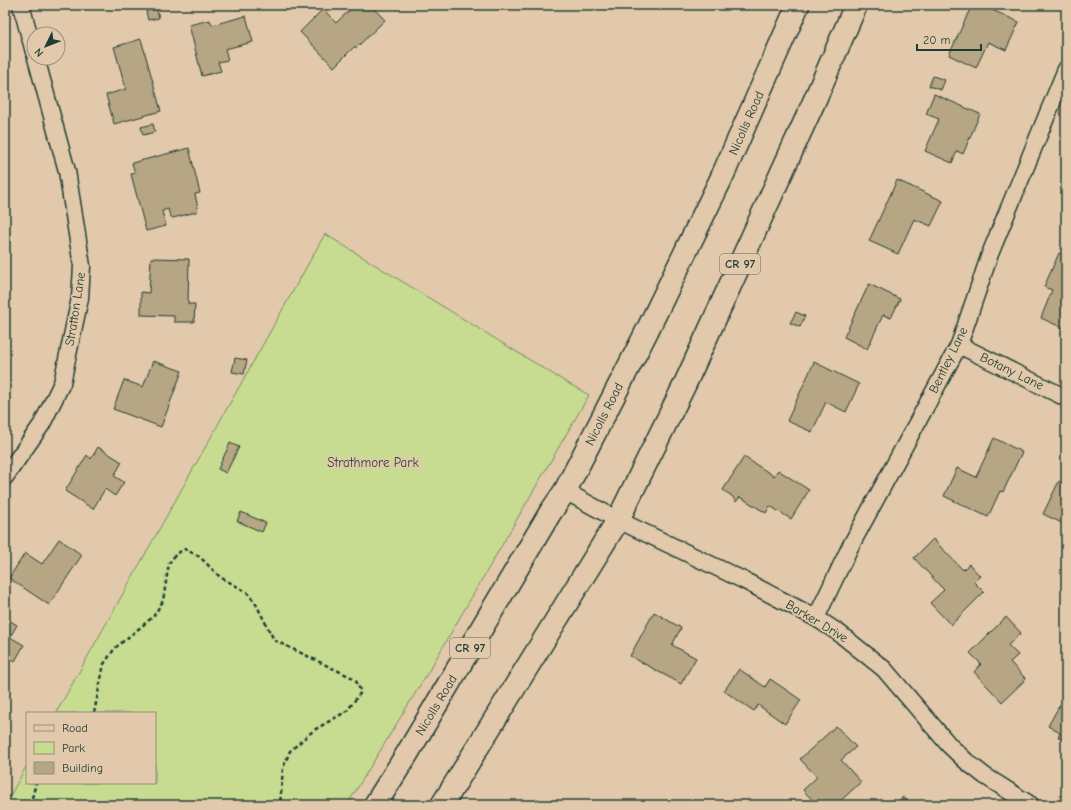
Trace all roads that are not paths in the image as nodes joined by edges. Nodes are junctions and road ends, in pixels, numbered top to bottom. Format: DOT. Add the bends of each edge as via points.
graph roads {
  1 [pos="798,5"];
  2 [pos="856,5"];
  3 [pos="23,6"];
  4 [pos="28,26"];
  5 [pos="38,66"];
  6 [pos="1066,70"];
  7 [pos="959,345"];
  8 [pos="1066,398"];
  9 [pos="5,477"];
  10 [pos="565,491"];
  11 [pos="618,520"];
  12 [pos="816,618"];
  13 [pos="474,755"];
  14 [pos="375,805"];
  15 [pos="442,805"];
  16 [pos="456,805"];
  17 [pos="1031,805"];
  1 -- 10 [label="highway, Nicolls Road / CR 97" via="717,186 645,335"];
  2 -- 11 [label="highway, CR 97" via="685,384"];
  3 -- 4 [label="street"];
  5 -- 9 [label="street, Stratton Lane" via="67,171 82,279 62,383 42,424"];
  6 -- 7 [label="street, Bentley Lane" via="990,254"];
  7 -- 8 [label="street, Botany Lane"];
  7 -- 12 [label="street, Bentley Lane" via="850,547"];
  10 -- 11 [label="street, Barker Drive"];
  10 -- 14 [label="highway, Nicolls Road / CR 97"];
  11 -- 12 [label="street, Barker Drive"];
  11 -- 13 [label="highway, CR 97"];
  12 -- 17 [label="street, Barker Drive" via="884,669 949,745 967,762"];
  13 -- 15 [label="highway, CR 97"];
  13 -- 16 [label="highway"];
}
